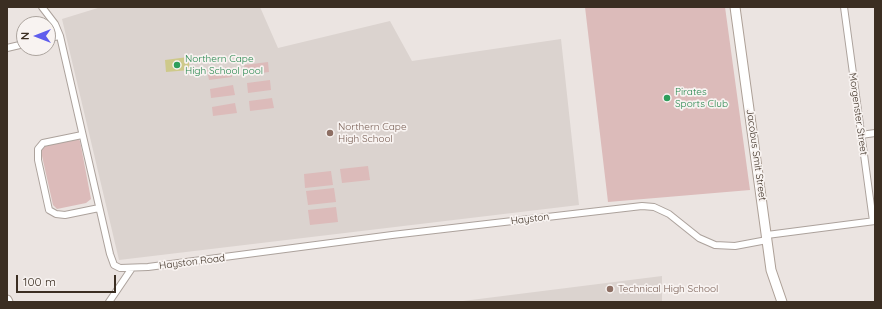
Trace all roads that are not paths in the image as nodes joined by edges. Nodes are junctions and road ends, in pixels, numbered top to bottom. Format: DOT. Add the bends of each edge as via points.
graph roads {
  1 [pos="42,7"];
  2 [pos="735,7"];
  3 [pos="844,7"];
  4 [pos="60,36"];
  5 [pos="56,37"];
  6 [pos="875,133"];
  7 [pos="82,134"];
  8 [pos="861,135"];
  9 [pos="99,208"];
  10 [pos="874,221"];
  11 [pos="767,237"];
  12 [pos="283,251"];
  13 [pos="132,268"];
  14 [pos="109,302"];
  15 [pos="782,302"];
  1 -- 4 [label="street, Hayston Road" via="55,24"];
  2 -- 11 [label="street, Jacobus Smit Street"];
  3 -- 8 [label="street, Morgenster Street"];
  4 -- 5 [label="street"];
  4 -- 7 [label="street, Hayston Road"];
  6 -- 8 [label="street"];
  7 -- 9 [label="street, Hayston Road"];
  7 -- 9 [label="street" via="43,143 38,149 38,160 52,213 64,215"];
  8 -- 10 [label="street, Morgenster Street"];
  9 -- 13 [label="street, Hayston Road" via="112,262 120,268"];
  10 -- 11 [label="street, Hayston"];
  11 -- 12 [label="street, Hayston" via="735,246 715,245 699,238 669,214 654,207 642,206 392,235"];
  11 -- 15 [label="street, Jacobus Smit Street" via="773,278"];
  12 -- 13 [label="street, Hayston Road"];
  13 -- 14 [label="street"];
}
